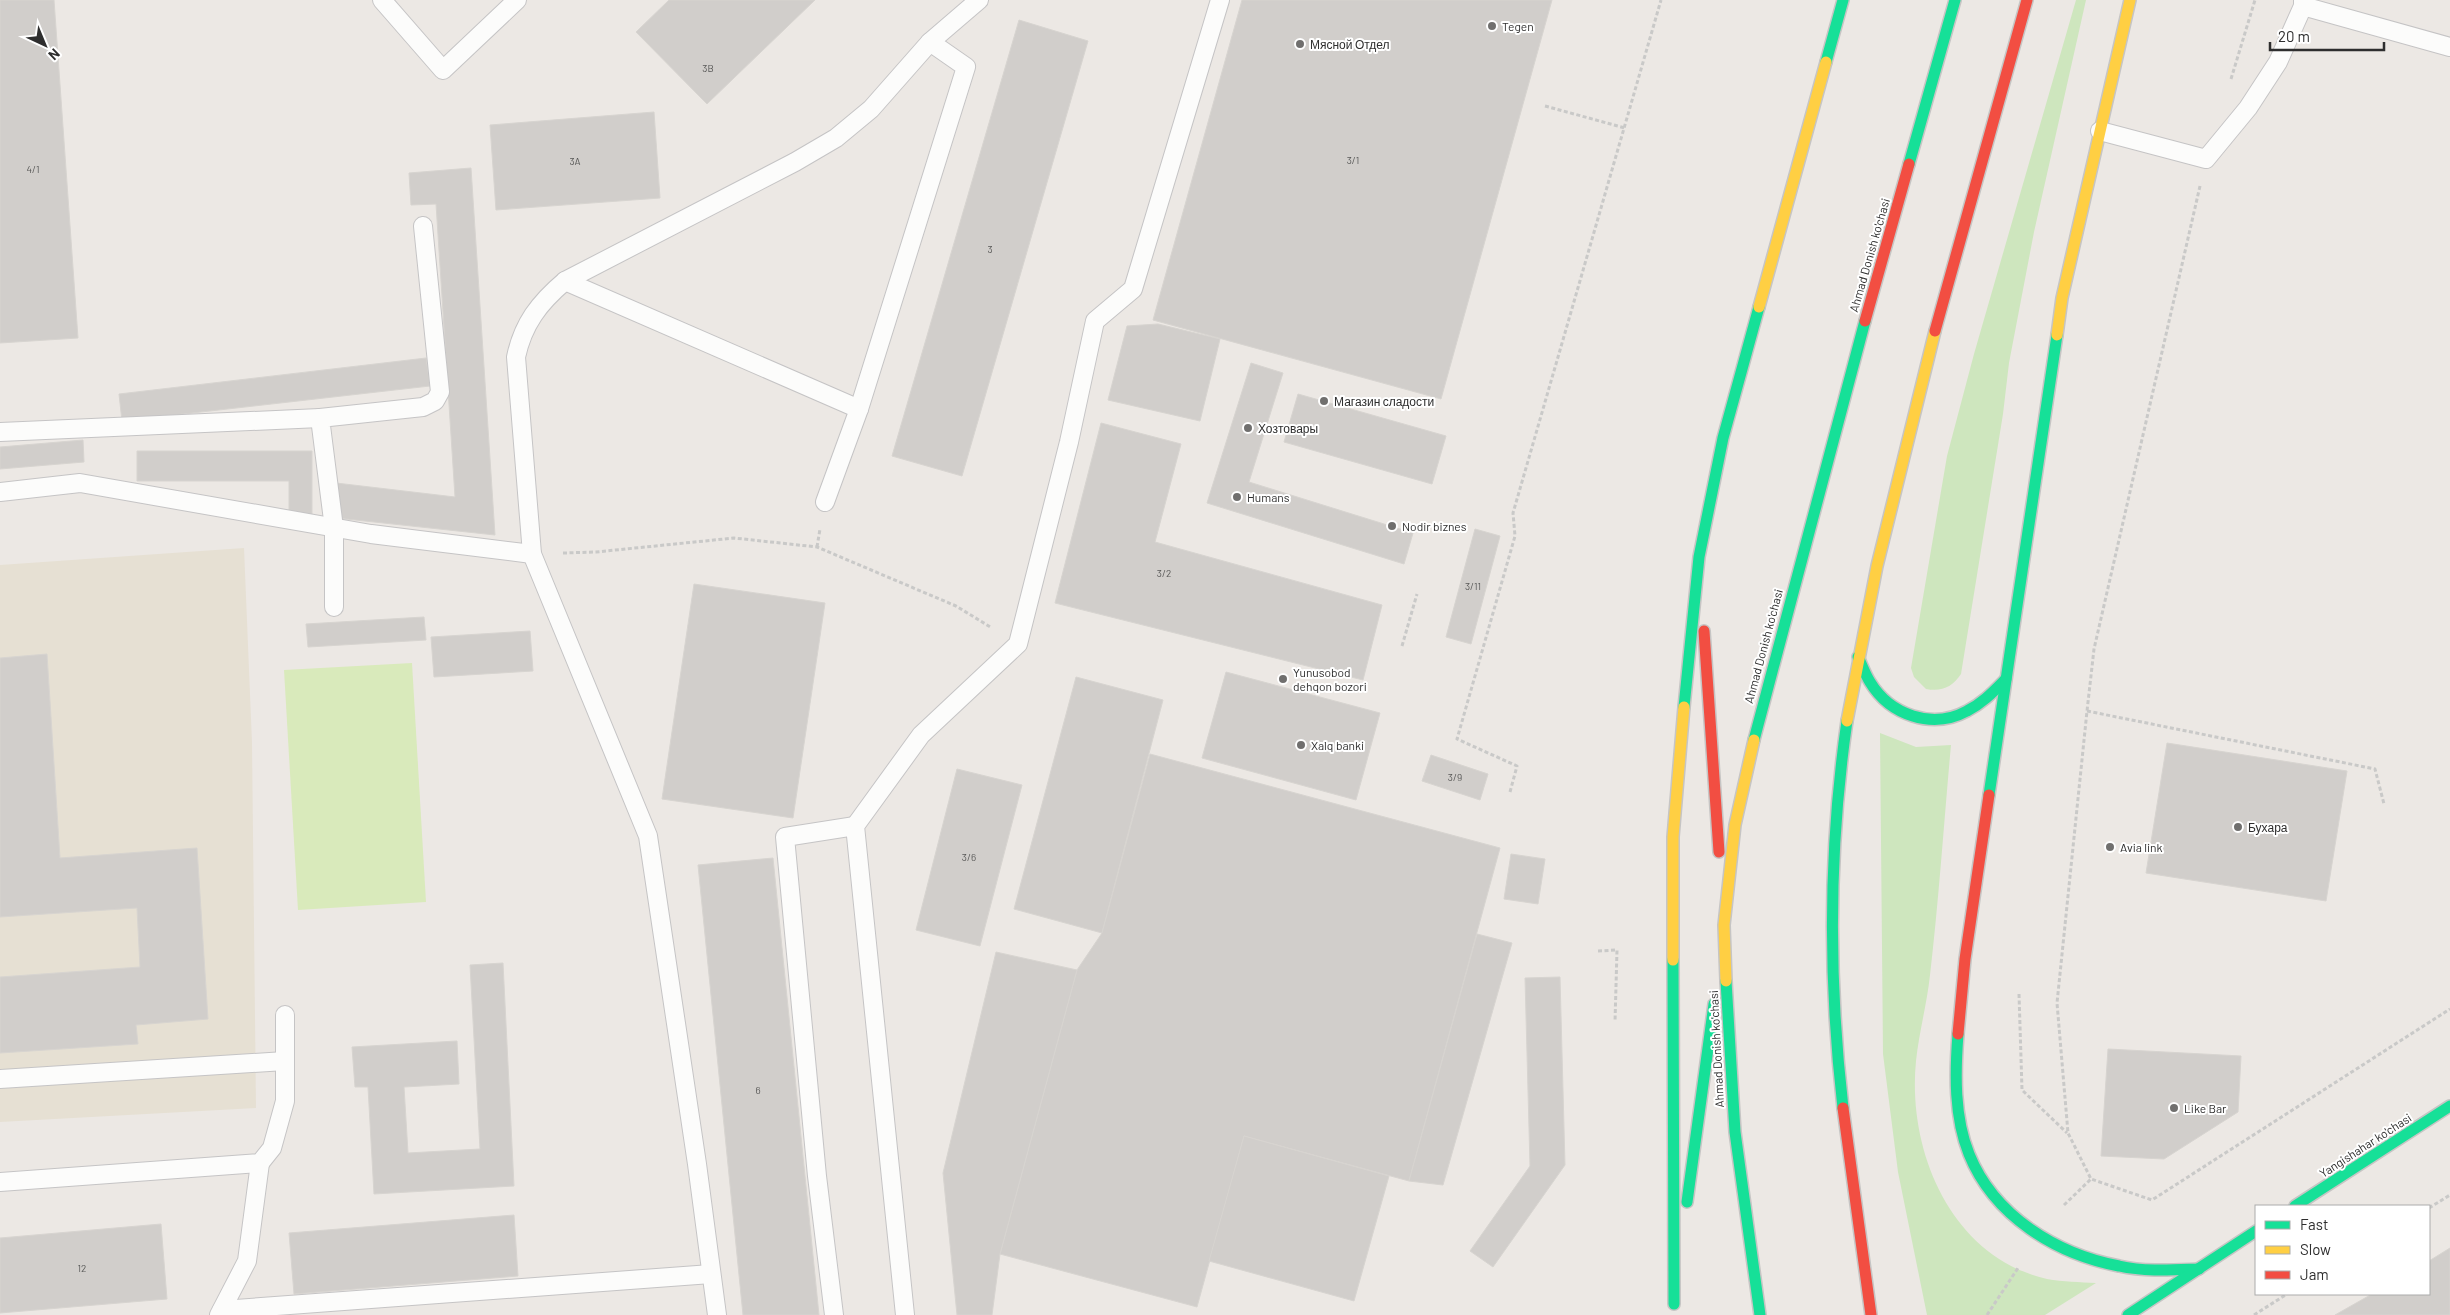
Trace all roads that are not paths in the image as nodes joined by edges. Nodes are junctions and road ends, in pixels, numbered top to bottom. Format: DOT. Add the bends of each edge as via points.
graph roads {
  1 [pos="382,0"];
  2 [pos="517,0"];
  3 [pos="979,0"];
  4 [pos="1218,0"];
  5 [pos="1843,0"];
  6 [pos="1955,0"];
  7 [pos="2027,0"];
  8 [pos="2130,0"];
  9 [pos="2303,3"];
  10 [pos="930,42"];
  11 [pos="2450,48"];
  12 [pos="2100,131"];
  13 [pos="424,226"];
  14 [pos="565,281"];
  15 [pos="859,409"];
  16 [pos="320,418"];
  17 [pos="0,432"];
  18 [pos="0,492"];
  19 [pos="825,502"];
  20 [pos="334,528"];
  21 [pos="532,554"];
  22 [pos="1699,556"];
  23 [pos="334,607"];
  24 [pos="1858,657"];
  25 [pos="2006,679"];
  26 [pos="855,826"];
  27 [pos="1724,925"];
  28 [pos="285,1015"];
  29 [pos="285,1061"];
  30 [pos="0,1079"];
  31 [pos="2450,1106"];
  32 [pos="260,1163"];
  33 [pos="0,1182"];
  34 [pos="2297,1205"];
  35 [pos="2255,1233"];
  36 [pos="2199,1269"];
  37 [pos="711,1274"];
  38 [pos="2160,1308"];
  39 [pos="1673,1309"];
  40 [pos="220,1312"];
  41 [pos="717,1315"];
  42 [pos="834,1315"];
  43 [pos="905,1315"];
  44 [pos="1760,1315"];
  45 [pos="1871,1315"];
  46 [pos="2128,1315"];
  1 -- 2 [label="lane" via="442,70"];
  3 -- 10 [label="lane"];
  4 -- 26 [label="lane" via="1133,289 1095,321 1069,442 1018,644 921,735"];
  5 -- 22 [label="main road" via="1723,438"];
  6 -- 27 [label="main road, Ahmad Donish ko'chasi" via="1864,323 1747,763 1735,825"];
  7 -- 24 [label="main road" via="1932,342 1894,490"];
  8 -- 12 [label="main road"];
  9 -- 11 [label="lane"];
  9 -- 12 [label="lane" via="2278,62 2248,108 2206,158"];
  10 -- 14 [label="lane" via="871,109 836,138"];
  10 -- 15 [label="lane" via="966,67"];
  12 -- 25 [label="main road" via="2062,298"];
  13 -- 16 [label="lane" via="440,392 435,401 424,407"];
  14 -- 15 [label="lane"];
  14 -- 21 [label="lane" via="530,316 516,357"];
  15 -- 19 [label="lane"];
  16 -- 17 [label="lane"];
  16 -- 20 [label="lane"];
  18 -- 20 [label="lane" via="80,483"];
  20 -- 21 [label="lane"];
  20 -- 23 [label="lane"];
  21 -- 37 [label="lane" via="648,836"];
  22 -- 27 [label="main road"];
  22 -- 39 [label="main road" via="1674,837"];
  24 -- 25 [label="main road" via="1868,681 1882,698 1901,713 1924,721 1938,722 1964,714 1986,701"];
  24 -- 45 [label="main road" via="1843,735 1832,841 1831,950 1840,1081"];
  25 -- 36 [label="main road" via="1965,959 1956,1048 1959,1115 1970,1156 1983,1182 2004,1208 2059,1247 2092,1261 2128,1269 2175,1272"];
  26 -- 42 [label="lane" via="785,837 817,1176"];
  26 -- 43 [label="lane"];
  27 -- 39 [label="main road"];
  27 -- 44 [label="main road, Ahmad Donish ko'chasi" via="1734,1132"];
  28 -- 29 [label="lane"];
  29 -- 30 [label="lane"];
  29 -- 32 [label="lane" via="285,1101 272,1148"];
  31 -- 34 [label="main road, Yangishahar ko'chasi"];
  32 -- 33 [label="lane"];
  32 -- 40 [label="lane" via="246,1261"];
  35 -- 36 [label="main road"];
  36 -- 38 [label="main road"];
  36 -- 46 [label="main road"];
  37 -- 40 [label="lane"];
  37 -- 41 [label="lane"];
}
